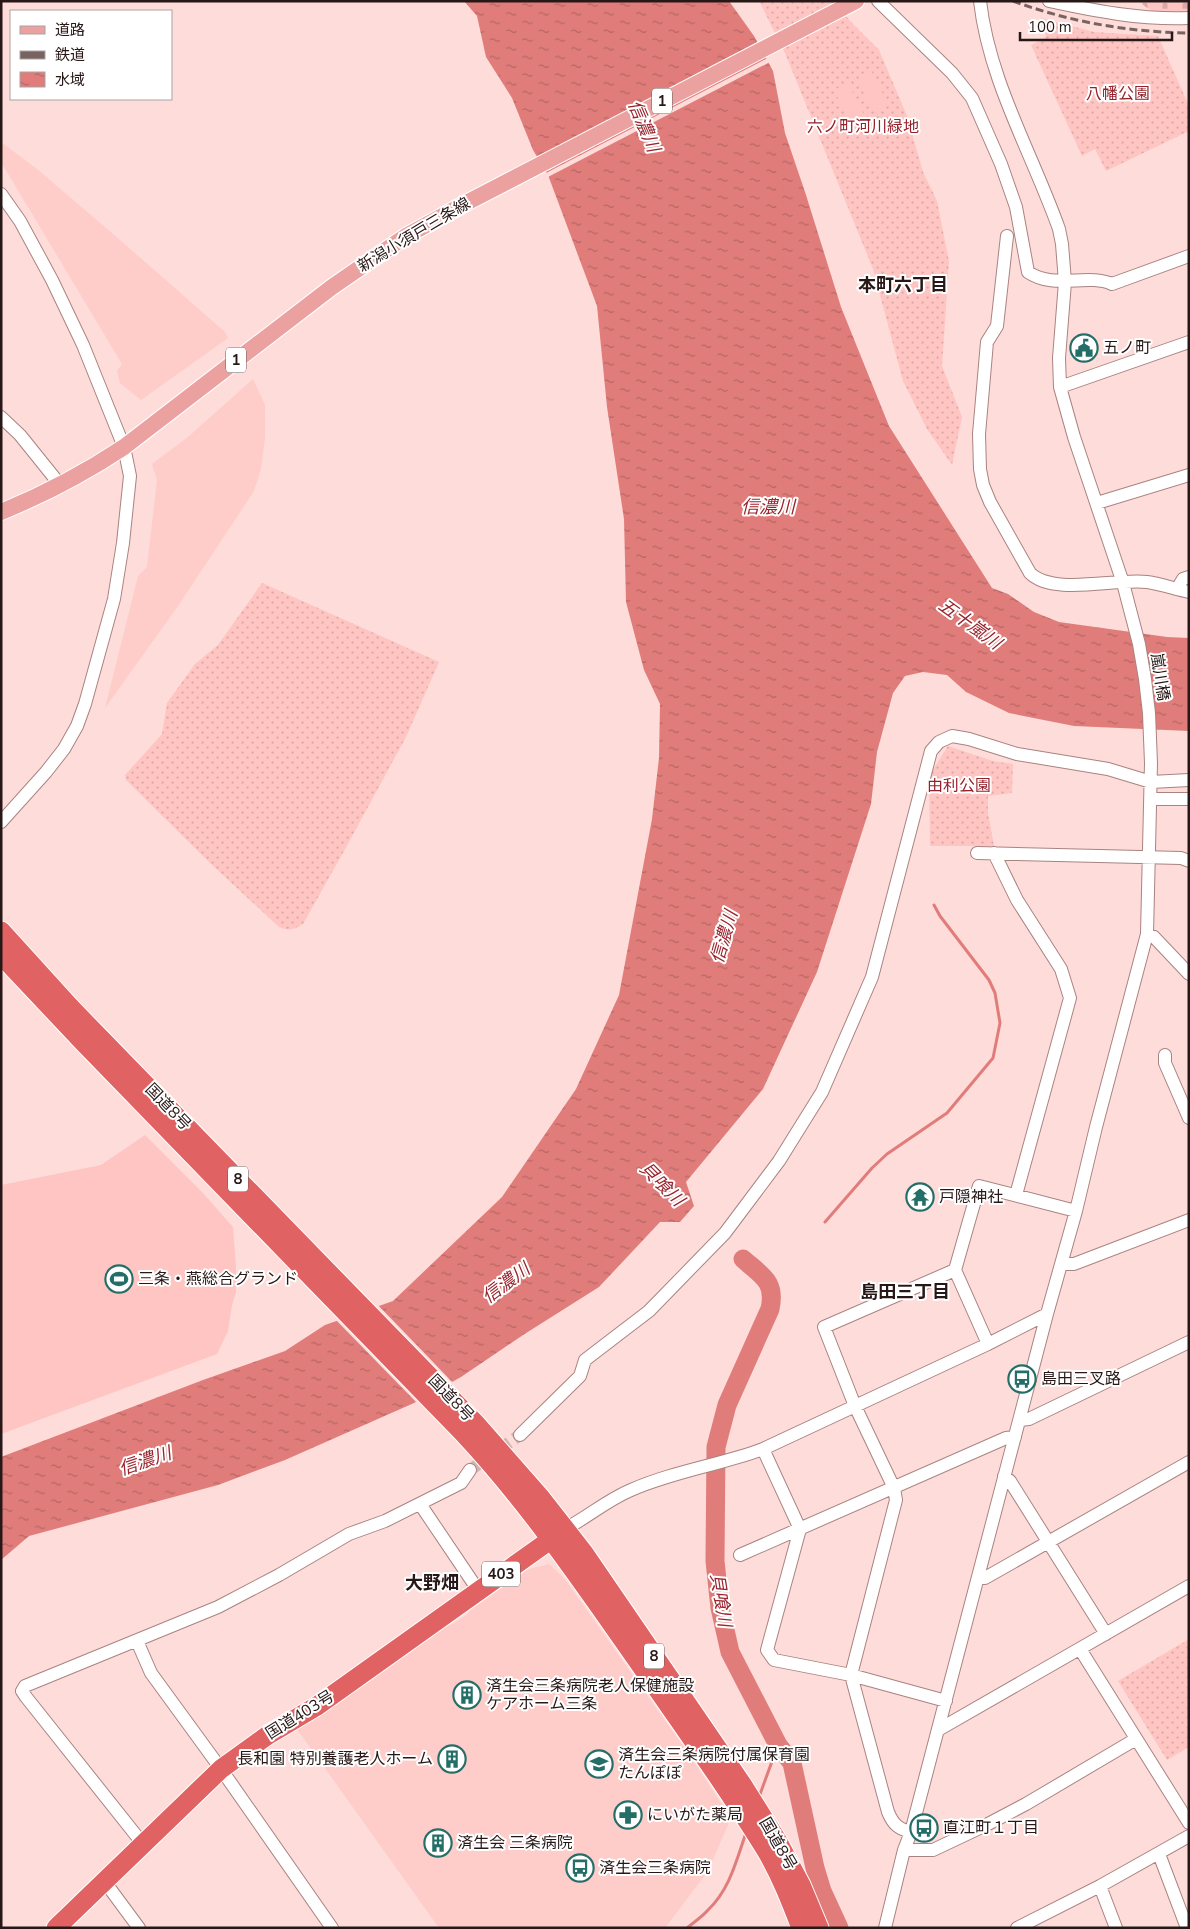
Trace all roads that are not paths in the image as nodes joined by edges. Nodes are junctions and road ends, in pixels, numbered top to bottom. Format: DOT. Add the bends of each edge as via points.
graph roads {
  1 [pos="856,1"];
  2 [pos="878,1"];
  3 [pos="980,1"];
  4 [pos="1049,1"];
  5 [pos="1189,18"];
  6 [pos="1,194"];
  7 [pos="1007,236"];
  8 [pos="1189,256"];
  9 [pos="1065,282"];
  10 [pos="1189,342"];
  11 [pos="1060,387"];
  12 [pos="1,417"];
  13 [pos="124,447"];
  14 [pos="1189,475"];
  15 [pos="61,486"];
  16 [pos="1097,502"];
  17 [pos="1,512"];
  18 [pos="1189,577"];
  19 [pos="1123,583"];
  20 [pos="1183,591"];
  21 [pos="1189,780"];
  22 [pos="1151,782"];
  23 [pos="1150,798"];
  24 [pos="1189,799"];
  25 [pos="1,822"];
  26 [pos="976,853"];
  27 [pos="994,853"];
  28 [pos="1149,858"];
  29 [pos="1189,861"];
  30 [pos="1,931"];
  31 [pos="1147,934"];
  32 [pos="1,954"];
  33 [pos="1189,974"];
  34 [pos="1165,1055"];
  35 [pos="1189,1118"];
  36 [pos="1016,1195"];
  37 [pos="1076,1210"];
  38 [pos="1189,1220"];
  39 [pos="1061,1264"];
  40 [pos="955,1270"];
  41 [pos="1047,1314"];
  42 [pos="1189,1342"];
  43 [pos="988,1344"];
  44 [pos="855,1406"];
  45 [pos="1020,1420"];
  46 [pos="470,1429"];
  47 [pos="520,1435"];
  48 [pos="1015,1437"];
  49 [pos="763,1450"];
  50 [pos="1189,1462"];
  51 [pos="470,1470"];
  52 [pos="1004,1476"];
  53 [pos="894,1488"];
  54 [pos="420,1504"];
  55 [pos="800,1529"];
  56 [pos="558,1534"];
  57 [pos="1048,1542"];
  58 [pos="740,1556"];
  59 [pos="979,1578"];
  60 [pos="1189,1586"];
  61 [pos="478,1590"];
  62 [pos="1106,1634"];
  63 [pos="137,1641"];
  64 [pos="1080,1649"];
  65 [pos="851,1675"];
  66 [pos="946,1701"];
  67 [pos="938,1730"];
  68 [pos="1136,1739"];
  69 [pos="221,1769"];
  70 [pos="1189,1823"];
  71 [pos="911,1832"];
  72 [pos="1189,1836"];
  73 [pos="143,1844"];
  74 [pos="772,1847"];
  75 [pos="904,1850"];
  76 [pos="1158,1854"];
  77 [pos="105,1882"];
  78 [pos="1100,1886"];
  79 [pos="56,1928"];
  80 [pos="139,1928"];
  81 [pos="332,1928"];
  82 [pos="801,1928"];
  83 [pos="819,1928"];
  84 [pos="886,1928"];
  85 [pos="1017,1928"];
  86 [pos="1116,1928"];
  87 [pos="1187,1928"];
  1 -- 13 [label="main road, 新潟小須戸三条線 / 1" via="406,236 332,287"];
  2 -- 9 [label="street" via="952,73 972,98 1016,207 1028,272 1036,278"];
  3 -- 9 [label="street, 嵐川橋" via="995,70 1058,229"];
  4 -- 5 [label="street" via="1120,15"];
  6 -- 13 [label="street" via="20,221 52,280"];
  7 -- 19 [label="street" via="997,326 987,342 984,373 979,434 983,485 1035,578 1043,582 1068,584"];
  8 -- 9 [label="street" via="1112,284 1104,281"];
  9 -- 11 [label="street, 嵐川橋"];
  10 -- 11 [label="street"];
  11 -- 16 [label="street, 嵐川橋"];
  12 -- 15 [label="street"];
  13 -- 15 [label="main road, 新潟小須戸三条線 / 1"];
  13 -- 25 [label="street" via="130,476 123,542 114,599 85,704 64,749"];
  14 -- 16 [label="street"];
  15 -- 17 [label="main road, 新潟小須戸三条線 / 1"];
  16 -- 19 [label="street, 嵐川橋"];
  18 -- 20 [label="street" via="1183,579"];
  19 -- 20 [label="street" via="1147,582"];
  19 -- 22 [label="street, 嵐川橋" via="1145,679"];
  21 -- 22 [label="street"];
  22 -- 23 [label="street, 嵐川橋"];
  22 -- 47 [label="street" via="1108,769 1017,754 969,739 952,736 939,742 931,751 872,977 822,1092 779,1162 725,1233 669,1293 585,1360 580,1376"];
  23 -- 24 [label="street"];
  23 -- 28 [label="street, 嵐川橋"];
  26 -- 27 [label="street"];
  27 -- 28 [label="street"];
  27 -- 36 [label="street" via="1017,900 1061,969 1070,998"];
  28 -- 29 [label="street"];
  28 -- 31 [label="street, 嵐川橋"];
  30 -- 46 [label="highway, 国道8号 / 8"];
  31 -- 33 [label="street" via="1154,937"];
  31 -- 37 [label="street, 嵐川橋"];
  32 -- 46 [label="highway, 国道8号 / 8" via="64,1022"];
  34 -- 35 [label="street" via="1165,1063"];
  36 -- 37 [label="street"];
  36 -- 40 [label="street" via="979,1186"];
  37 -- 39 [label="street, 嵐川橋"];
  38 -- 39 [label="street" via="1074,1264"];
  39 -- 41 [label="street, 嵐川橋"];
  40 -- 43 [label="street"];
  40 -- 44 [label="street" via="824,1327"];
  41 -- 43 [label="street"];
  41 -- 45 [label="street, 嵐川橋"];
  42 -- 45 [label="street" via="1029,1419"];
  43 -- 44 [label="street"];
  44 -- 49 [label="street"];
  44 -- 53 [label="street"];
  45 -- 48 [label="street, 嵐川橋"];
  46 -- 56 [label="highway, 国道8号 / 8" via="504,1480"];
  48 -- 52 [label="street, 嵐川橋"];
  48 -- 53 [label="street" via="1006,1438"];
  49 -- 55 [label="street"];
  49 -- 56 [label="street" via="669,1475 630,1490"];
  50 -- 57 [label="street"];
  51 -- 54 [label="street" via="461,1483"];
  52 -- 57 [label="street"];
  52 -- 59 [label="street, 嵐川橋"];
  53 -- 55 [label="street"];
  53 -- 65 [label="street" via="896,1500"];
  54 -- 61 [label="street"];
  54 -- 63 [label="street" via="349,1534 218,1607"];
  55 -- 58 [label="street"];
  55 -- 65 [label="street" via="767,1650 774,1660"];
  56 -- 61 [label="highway, 国道403号 / 403"];
  56 -- 74 [label="highway, 国道8号 / 8" via="713,1769 736,1790"];
  57 -- 59 [label="street" via="986,1578"];
  57 -- 62 [label="street"];
  59 -- 66 [label="street, 嵐川橋"];
  60 -- 62 [label="street"];
  61 -- 69 [label="highway, 国道403号 / 403" via="317,1706 268,1735"];
  62 -- 64 [label="street"];
  63 -- 69 [label="street" via="151,1673"];
  63 -- 73 [label="street" via="25,1686 22,1691"];
  64 -- 67 [label="street"];
  64 -- 68 [label="street"];
  65 -- 66 [label="street"];
  65 -- 71 [label="street" via="888,1812 897,1826"];
  66 -- 67 [label="street, 嵐川橋"];
  67 -- 71 [label="street, 嵐川橋"];
  68 -- 70 [label="street"];
  68 -- 75 [label="street" via="988,1824 933,1850"];
  69 -- 73 [label="highway, 国道403号 / 403"];
  69 -- 81 [label="street"];
  71 -- 75 [label="street, 嵐川橋"];
  72 -- 76 [label="street"];
  73 -- 77 [label="highway, 国道403号 / 403"];
  74 -- 82 [label="highway, 国道8号 / 8"];
  74 -- 83 [label="highway, 国道8号 / 8" via="801,1885"];
  75 -- 84 [label="street, 嵐川橋"];
  76 -- 78 [label="street"];
  76 -- 87 [label="street"];
  77 -- 79 [label="highway, 国道403号 / 403"];
  77 -- 80 [label="street"];
  78 -- 85 [label="street"];
  78 -- 86 [label="street"];
}
